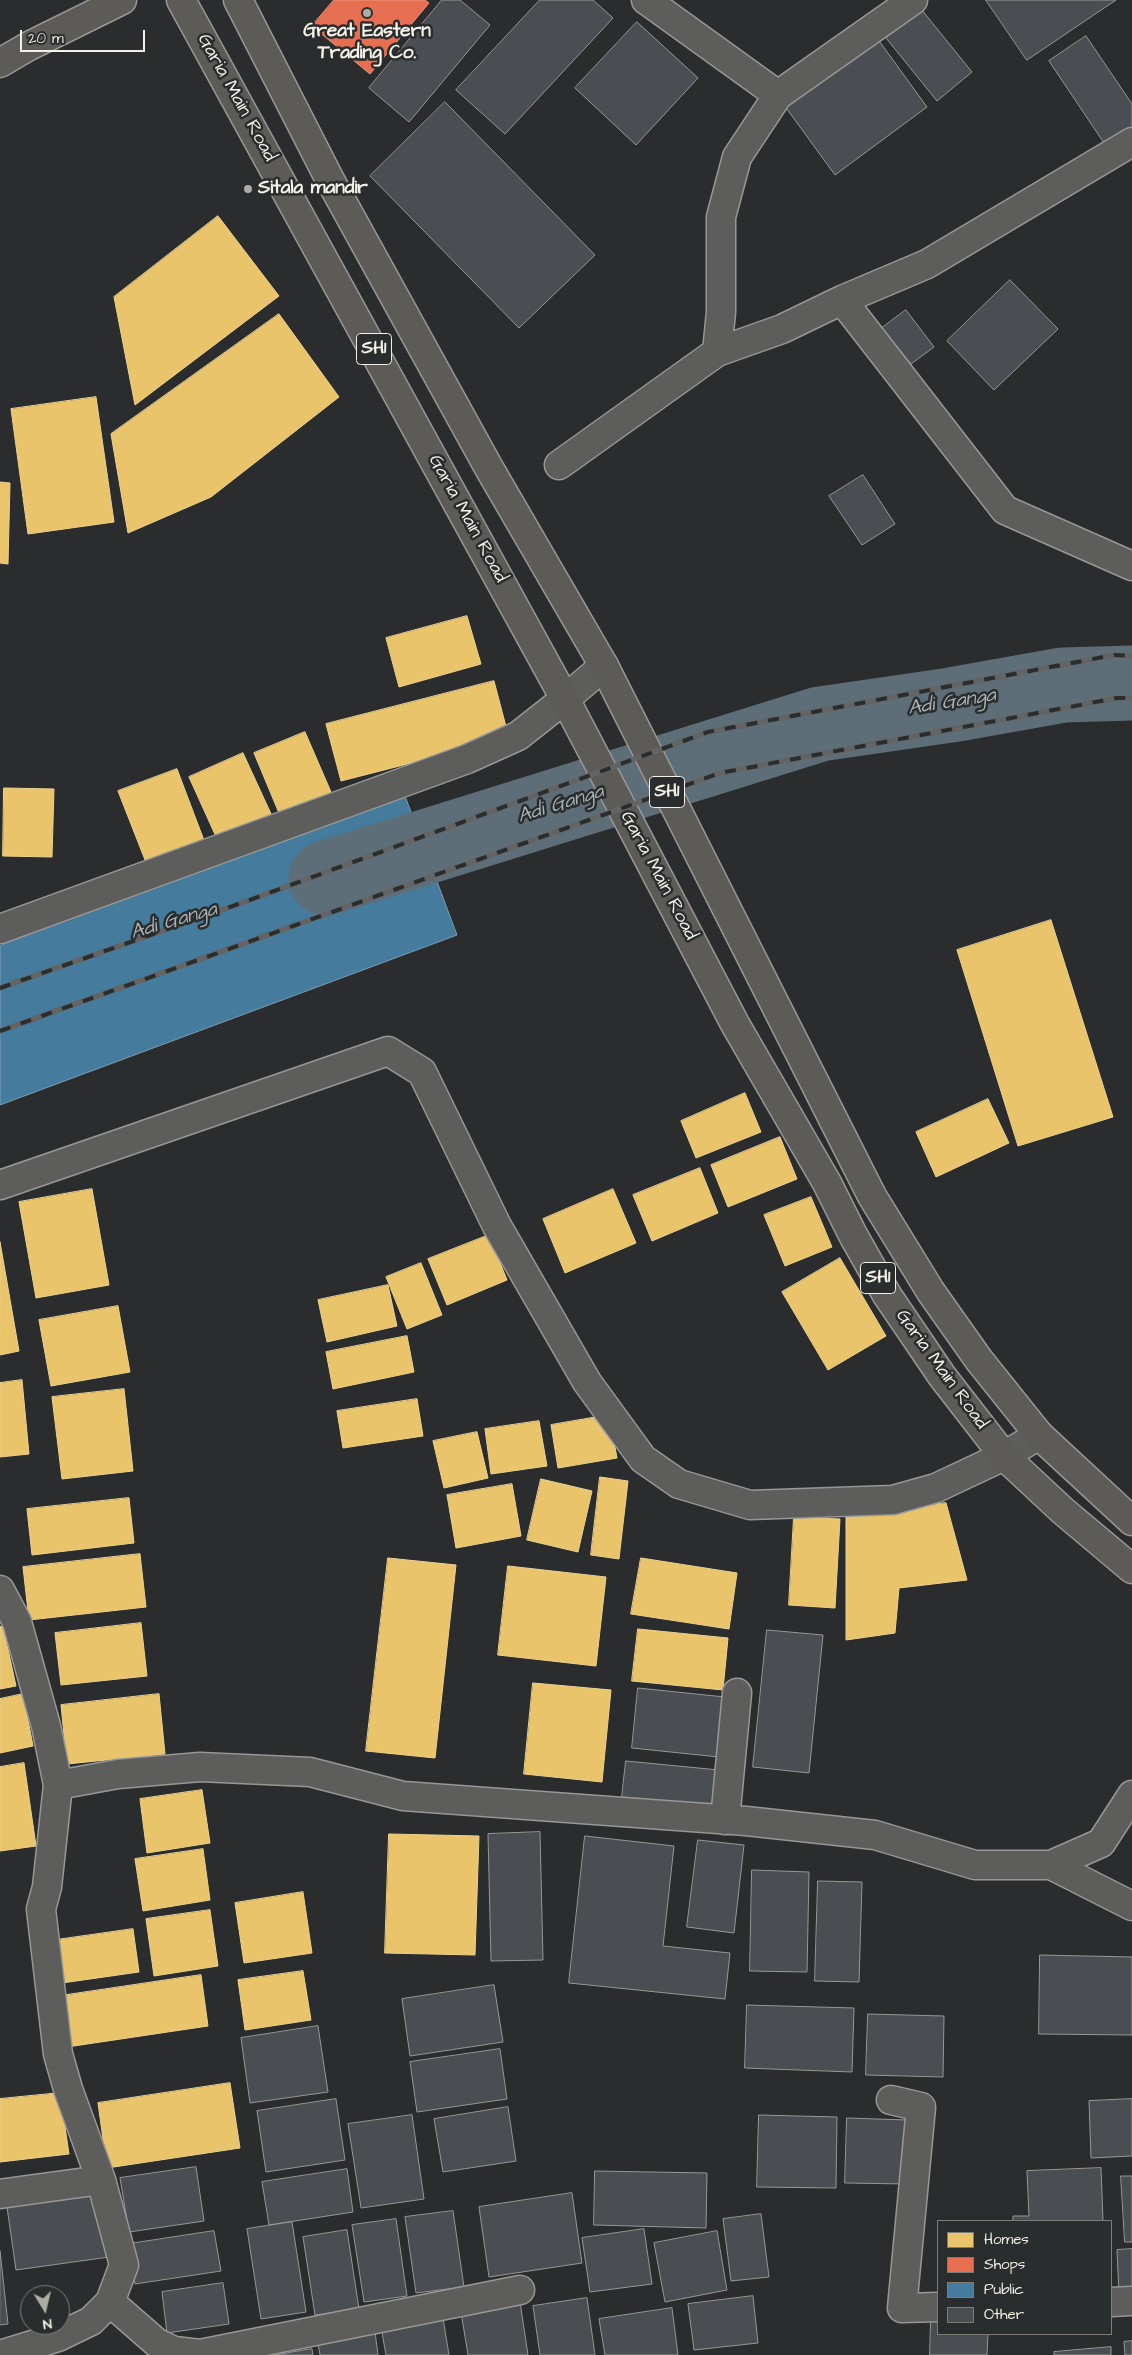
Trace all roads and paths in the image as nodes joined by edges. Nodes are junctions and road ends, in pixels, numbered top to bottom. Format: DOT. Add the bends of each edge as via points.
graph roads {
  1 [pos="122,0"];
  2 [pos="181,0"];
  3 [pos="238,0"];
  4 [pos="646,0"];
  5 [pos="913,0"];
  6 [pos="0,63"];
  7 [pos="778,95"];
  8 [pos="1132,142"];
  9 [pos="842,300"];
  10 [pos="717,352"];
  11 [pos="559,465"];
  12 [pos="1132,566"];
  13 [pos="604,666"];
  14 [pos="565,700"];
  15 [pos="0,929"];
  16 [pos="0,1185"];
  17 [pos="1038,1435"];
  18 [pos="1004,1456"];
  19 [pos="1132,1521"];
  20 [pos="1132,1569"];
  21 [pos="0,1590"];
  22 [pos="737,1693"];
  23 [pos="58,1785"];
  24 [pos="1132,1794"];
  25 [pos="725,1820"];
  26 [pos="1051,1865"];
  27 [pos="1132,1906"];
  28 [pos="890,2100"];
  29 [pos="101,2180"];
  30 [pos="0,2194"];
  31 [pos="520,2290"];
  32 [pos="1132,2301"];
  33 [pos="110,2302"];
  34 [pos="1112,2302"];
  35 [pos="937,2307"];
  36 [pos="0,2355"];
  1 -- 6 [label="main road"];
  2 -- 14 [label="main road, Garia Main Road / SH1"];
  3 -- 13 [label="main road, Garia Main Road / SH1" via="330,180 541,562"];
  4 -- 7 [label="street"];
  5 -- 7 [label="street"];
  7 -- 10 [label="street" via="737,156 721,217 721,312"];
  8 -- 9 [label="street" via="928,264"];
  9 -- 10 [label="street" via="782,330"];
  9 -- 12 [label="street" via="1005,510"];
  10 -- 11 [label="street"];
  13 -- 14 [label="street"];
  13 -- 17 [label="main road, Garia Main Road / SH1" via="872,1196 931,1292"];
  14 -- 15 [label="street" via="518,736 467,759"];
  14 -- 18 [label="main road, Garia Main Road / SH1" via="735,1024 827,1183 853,1236 942,1376"];
  16 -- 18 [label="street" via="388,1051 422,1072 498,1226 587,1382 643,1460 679,1484 750,1505 893,1500 936,1488"];
  17 -- 18 [label="street"];
  17 -- 19 [label="main road, Garia Main Road / SH1"];
  18 -- 20 [label="main road, Garia Main Road / SH1"];
  21 -- 23 [label="street" via="17,1622 46,1726"];
  22 -- 25 [label="street"];
  23 -- 25 [label="street" via="118,1774 200,1767 310,1772 403,1796"];
  23 -- 29 [label="street" via="47,1887 41,1909 58,2054"];
  24 -- 26 [label="street" via="1101,1843"];
  25 -- 26 [label="street" via="875,1835 975,1865"];
  26 -- 27 [label="street"];
  28 -- 35 [label="street" via="921,2107 902,2308"];
  29 -- 30 [label="street"];
  29 -- 33 [label="street" via="124,2265"];
  31 -- 33 [label="street" via="200,2354 174,2352 157,2343"];
  32 -- 34 [label="street"];
  33 -- 36 [label="street" via="91,2321 58,2337"];
}
